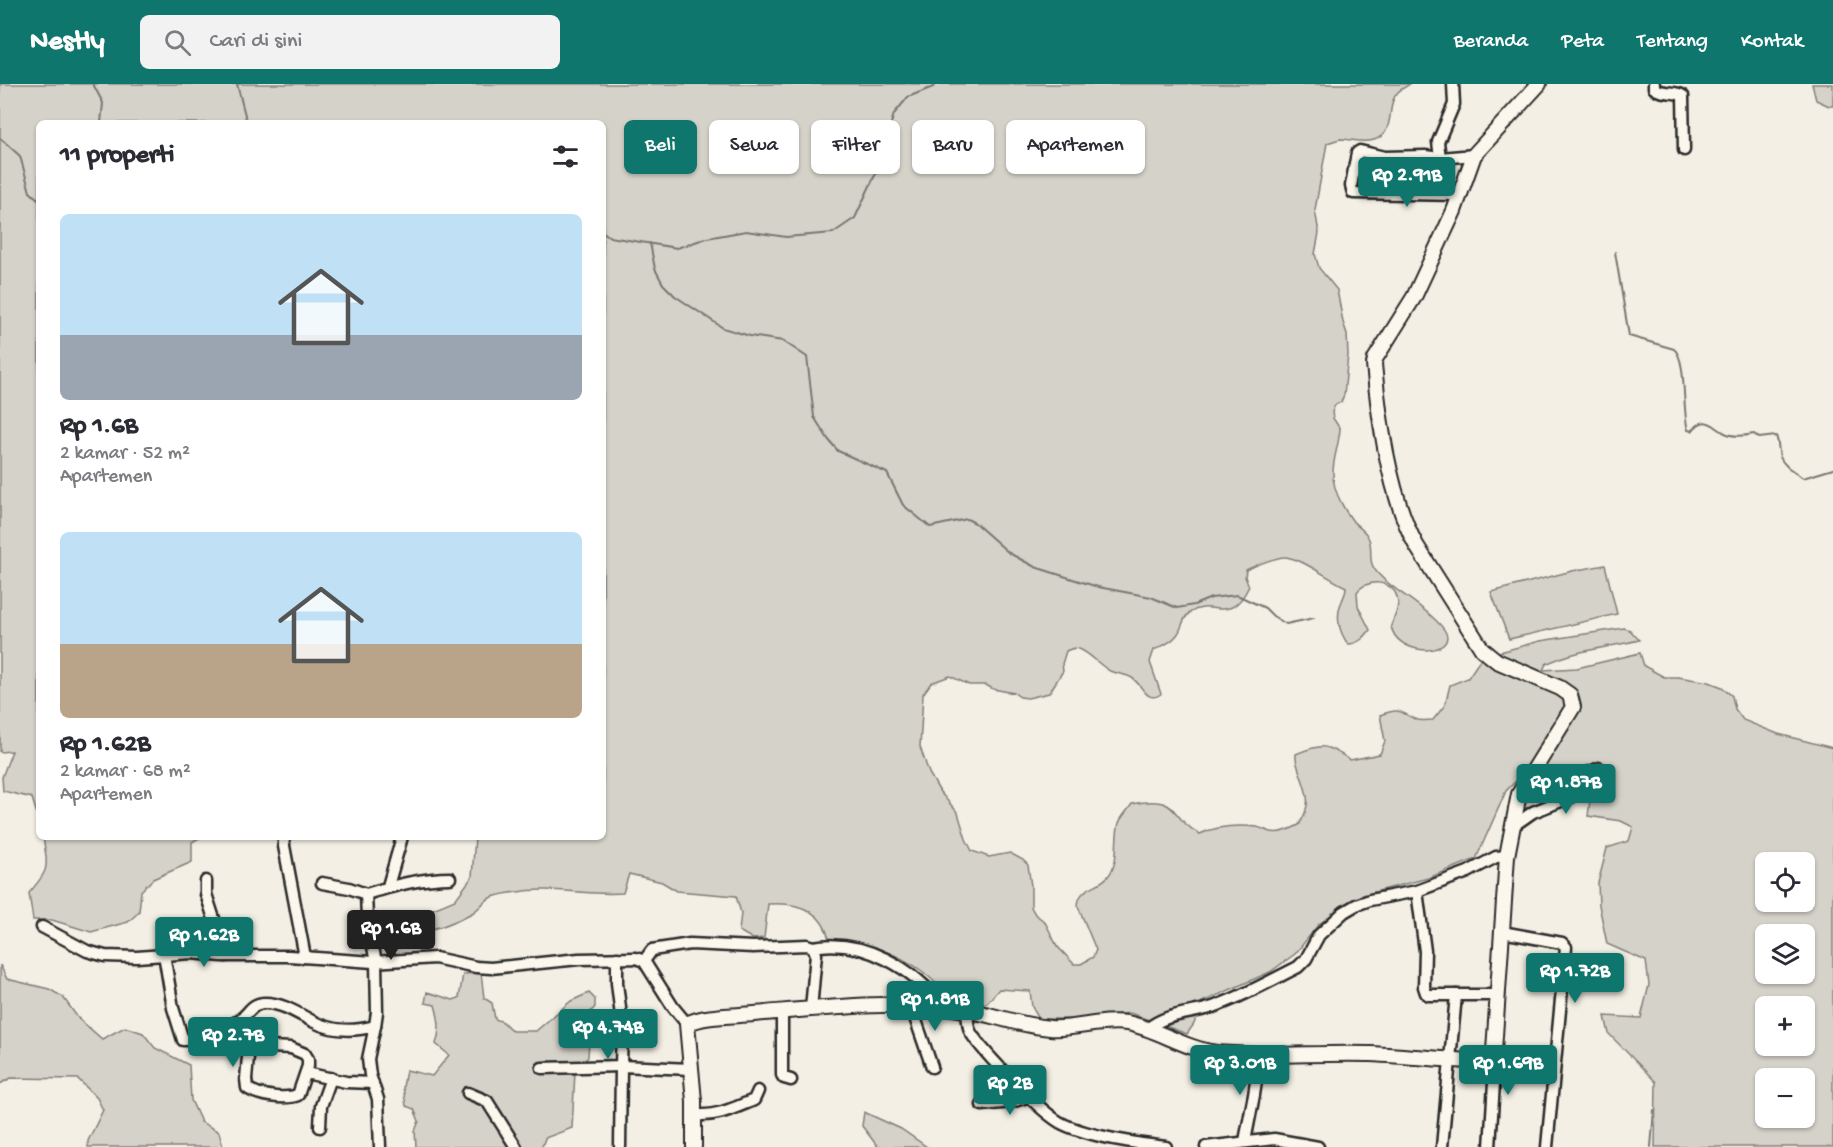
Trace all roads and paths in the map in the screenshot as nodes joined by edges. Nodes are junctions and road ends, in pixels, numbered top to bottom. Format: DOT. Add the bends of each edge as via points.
graph roads {
  1 [pos="1453,84"];
  2 [pos="1654,84"];
  3 [pos="1534,86"];
  4 [pos="1684,150"];
  5 [pos="1474,155"];
  6 [pos="1440,158"];
  7 [pos="1460,195"];
  8 [pos="1599,768"];
  9 [pos="1512,826"];
  10 [pos="284,840"];
  11 [pos="401,840"];
  12 [pos="1507,856"];
  13 [pos="450,878"];
  14 [pos="206,881"];
  15 [pos="322,883"];
  16 [pos="388,886"];
  17 [pos="1418,891"];
  18 [pos="366,894"];
  19 [pos="42,927"];
  20 [pos="1502,932"];
  21 [pos="813,947"];
  22 [pos="164,954"];
  23 [pos="226,956"];
  24 [pos="305,957"];
  25 [pos="617,958"];
  26 [pos="644,961"];
  27 [pos="376,962"];
  28 [pos="1456,995"];
  29 [pos="1499,995"];
  30 [pos="911,1006"];
  31 [pos="943,1007"];
  32 [pos="812,1009"];
  33 [pos="967,1010"];
  34 [pos="782,1011"];
  35 [pos="241,1020"];
  36 [pos="687,1024"];
  37 [pos="375,1026"];
  38 [pos="1147,1029"];
  39 [pos="249,1046"];
  40 [pos="1260,1054"];
  41 [pos="1491,1059"];
  42 [pos="1450,1060"];
  43 [pos="621,1066"];
  44 [pos="932,1067"];
  45 [pos="542,1068"];
  46 [pos="691,1069"];
  47 [pos="306,1073"];
  48 [pos="331,1078"];
  49 [pos="792,1080"];
  50 [pos="373,1083"];
  51 [pos="758,1091"];
  52 [pos="468,1094"];
  53 [pos="1030,1096"];
  54 [pos="982,1105"];
  55 [pos="694,1114"];
  56 [pos="320,1127"];
  57 [pos="1245,1142"];
  58 [pos="380,1147"];
  59 [pos="516,1147"];
  60 [pos="620,1147"];
  61 [pos="694,1147"];
  62 [pos="1166,1147"];
  63 [pos="1206,1147"];
  64 [pos="1318,1147"];
  65 [pos="1442,1147"];
  66 [pos="1490,1147"];
  67 [pos="1547,1147"];
  1 -- 6 [label="street" via="1454,104 1438,142"];
  2 -- 4 [label="street" via="1657,91 1683,96"];
  3 -- 5 [label="main road"];
  5 -- 6 [label="street"];
  5 -- 7 [label="main road"];
  6 -- 7 [label="street" via="1384,157 1358,152 1351,190"];
  7 -- 9 [label="main road" via="1414,297 1375,359 1375,375 1387,458 1416,545 1482,649 1497,661 1560,688 1573,701 1573,707 1520,792"];
  8 -- 9 [label="street" via="1586,774 1570,797 1533,812"];
  9 -- 12 [label="main road"];
  10 -- 24 [label="street"];
  11 -- 16 [label="street"];
  12 -- 17 [label="street" via="1496,857 1468,873"];
  12 -- 20 [label="main road"];
  13 -- 16 [label="street"];
  14 -- 23 [label="street" via="206,894"];
  15 -- 18 [label="street"];
  16 -- 18 [label="street"];
  17 -- 28 [label="street" via="1425,990 1429,995"];
  17 -- 38 [label="street" via="1356,905 1319,935 1298,967 1216,1006 1169,1016"];
  18 -- 27 [label="street"];
  19 -- 22 [label="street" via="95,954"];
  20 -- 29 [label="main road"];
  20 -- 67 [label="street" via="1566,947"];
  21 -- 26 [label="street" via="678,945 652,950"];
  21 -- 31 [label="street" via="846,946 885,960 920,980"];
  21 -- 32 [label="street" via="816,954"];
  22 -- 23 [label="street"];
  22 -- 35 [label="street" via="183,1040"];
  23 -- 24 [label="street"];
  24 -- 27 [label="street"];
  25 -- 26 [label="street"];
  25 -- 27 [label="street" via="490,968 435,958"];
  25 -- 43 [label="street"];
  26 -- 36 [label="street"];
  27 -- 37 [label="street"];
  28 -- 29 [label="street"];
  28 -- 42 [label="street"];
  29 -- 41 [label="main road"];
  30 -- 31 [label="main road"];
  30 -- 32 [label="main road"];
  30 -- 44 [label="street"];
  31 -- 33 [label="main road"];
  32 -- 34 [label="main road"];
  33 -- 38 [label="main road" via="1054,1029 1119,1022"];
  33 -- 53 [label="street" via="972,1034"];
  34 -- 36 [label="main road"];
  34 -- 49 [label="street" via="782,1075"];
  35 -- 37 [label="street" via="251,1007 262,1003 280,1005 335,1029"];
  35 -- 39 [label="street"];
  36 -- 46 [label="main road"];
  37 -- 50 [label="street" via="368,1059"];
  38 -- 40 [label="main road" via="1204,1051"];
  39 -- 47 [label="street" via="291,1048 305,1054"];
  39 -- 47 [label="street" via="249,1090 295,1096"];
  40 -- 42 [label="main road" via="1371,1054"];
  40 -- 57 [label="street"];
  41 -- 42 [label="main road"];
  41 -- 66 [label="street" via="1495,1066"];
  42 -- 65 [label="street"];
  43 -- 45 [label="street"];
  43 -- 46 [label="street"];
  43 -- 60 [label="street"];
  46 -- 55 [label="main road"];
  47 -- 48 [label="street"];
  48 -- 50 [label="street"];
  48 -- 56 [label="street" via="321,1106"];
  50 -- 58 [label="street" via="378,1099"];
  51 -- 55 [label="street" via="754,1100 720,1114"];
  52 -- 59 [label="street" via="487,1101"];
  53 -- 54 [label="street"];
  53 -- 62 [label="street" via="1060,1122 1077,1130"];
  55 -- 61 [label="main road"];
  57 -- 63 [label="street"];
  57 -- 64 [label="street" via="1274,1139"];
}
